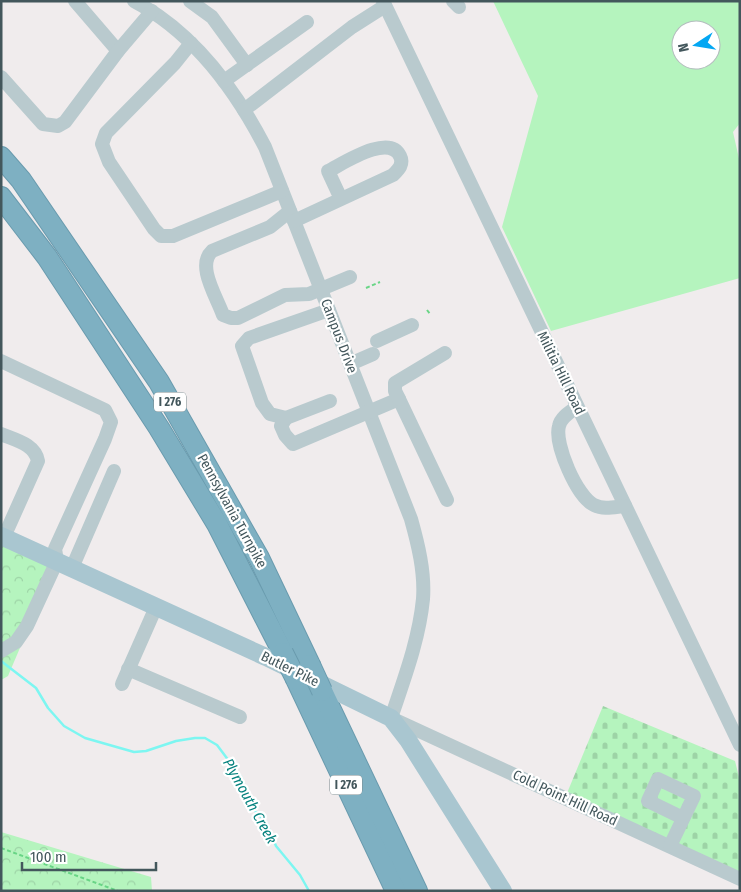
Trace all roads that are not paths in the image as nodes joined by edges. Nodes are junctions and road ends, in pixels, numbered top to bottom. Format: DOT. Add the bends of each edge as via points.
graph roads {
  1 [pos="75,1"];
  2 [pos="190,1"];
  3 [pos="384,4"];
  4 [pos="143,5"];
  5 [pos="307,22"];
  6 [pos="190,42"];
  7 [pos="118,51"];
  8 [pos="247,65"];
  9 [pos="1,76"];
  10 [pos="224,81"];
  11 [pos="244,110"];
  12 [pos="1,157"];
  13 [pos="282,191"];
  14 [pos="1,197"];
  15 [pos="341,199"];
  16 [pos="292,216"];
  17 [pos="350,277"];
  18 [pos="320,288"];
  19 [pos="329,310"];
  20 [pos="412,325"];
  21 [pos="445,353"];
  22 [pos="1,361"];
  23 [pos="350,364"];
  24 [pos="399,399"];
  25 [pos="330,401"];
  26 [pos="577,407"];
  27 [pos="369,412"];
  28 [pos="286,418"];
  29 [pos="1,434"];
  30 [pos="114,471"];
  31 [pos="447,500"];
  32 [pos="625,506"];
  33 [pos="3,537"];
  34 [pos="64,564"];
  35 [pos="156,607"];
  36 [pos="1,651"];
  37 [pos="128,669"];
  38 [pos="122,684"];
  39 [pos="240,717"];
  40 [pos="391,718"];
  41 [pos="740,745"];
  42 [pos="683,818"];
  43 [pos="670,846"];
  44 [pos="740,879"];
  45 [pos="396,891"];
  46 [pos="417,891"];
  47 [pos="503,891"];
  1 -- 7 [label="street"];
  2 -- 8 [label="street" via="212,17"];
  3 -- 11 [label="street"];
  3 -- 26 [label="street, Militia Hill Road"];
  4 -- 6 [label="street, Campus Drive"];
  4 -- 7 [label="street"];
  5 -- 8 [label="street"];
  6 -- 10 [label="street, Campus Drive"];
  6 -- 13 [label="street" via="175,63 106,133 102,144 109,162 161,236 173,236"];
  7 -- 9 [label="street" via="58,126 43,124"];
  8 -- 10 [label="street"];
  10 -- 11 [label="street, Campus Drive"];
  11 -- 13 [label="street, Campus Drive" via="265,147"];
  12 -- 46 [label="highway, Pennsylvania Turnpike / I 276, bridge" via="21,180 159,382 259,558"];
  13 -- 16 [label="street, Campus Drive"];
  14 -- 45 [label="highway, Pennsylvania Turnpike / I 276, bridge" via="47,257 217,524 296,679"];
  15 -- 15 [label="street" via="393,175 400,169 402,160 398,151 392,146 382,146 328,171"];
  15 -- 16 [label="street"];
  16 -- 18 [label="street, Campus Drive"];
  16 -- 18 [label="street" via="206,256 207,272 223,315 238,318 285,295 310,294"];
  17 -- 18 [label="street"];
  18 -- 19 [label="street, Campus Drive"];
  19 -- 23 [label="street, Campus Drive"];
  19 -- 28 [label="street" via="249,338 242,346 262,403 270,414"];
  20 -- 23 [label="street"];
  21 -- 24 [label="street" via="395,383"];
  22 -- 34 [label="street" via="101,407 110,418 105,439 55,549"];
  23 -- 27 [label="street, Campus Drive"];
  24 -- 27 [label="street"];
  24 -- 31 [label="street"];
  25 -- 28 [label="street"];
  26 -- 32 [label="street, Militia Hill Road"];
  26 -- 32 [label="street" via="562,418 559,425 562,456 589,502 603,508"];
  27 -- 28 [label="street" via="293,444 281,426"];
  27 -- 40 [label="street, Campus Drive" via="411,519 421,565 423,597 417,635"];
  29 -- 33 [label="street" via="31,448 38,461"];
  30 -- 34 [label="street"];
  32 -- 41 [label="street, Militia Hill Road"];
  33 -- 34 [label="main road, Butler Pike"];
  34 -- 35 [label="main road, Butler Pike"];
  34 -- 36 [label="street" via="16,642"];
  35 -- 37 [label="street"];
  35 -- 40 [label="main road, Butler Pike"];
  37 -- 38 [label="street"];
  37 -- 39 [label="street"];
  40 -- 43 [label="street, Cold Point Hill Road"];
  40 -- 47 [label="main road, Butler Pike"];
  42 -- 43 [label="street"];
  43 -- 44 [label="street, Cold Point Hill Road"];
}
